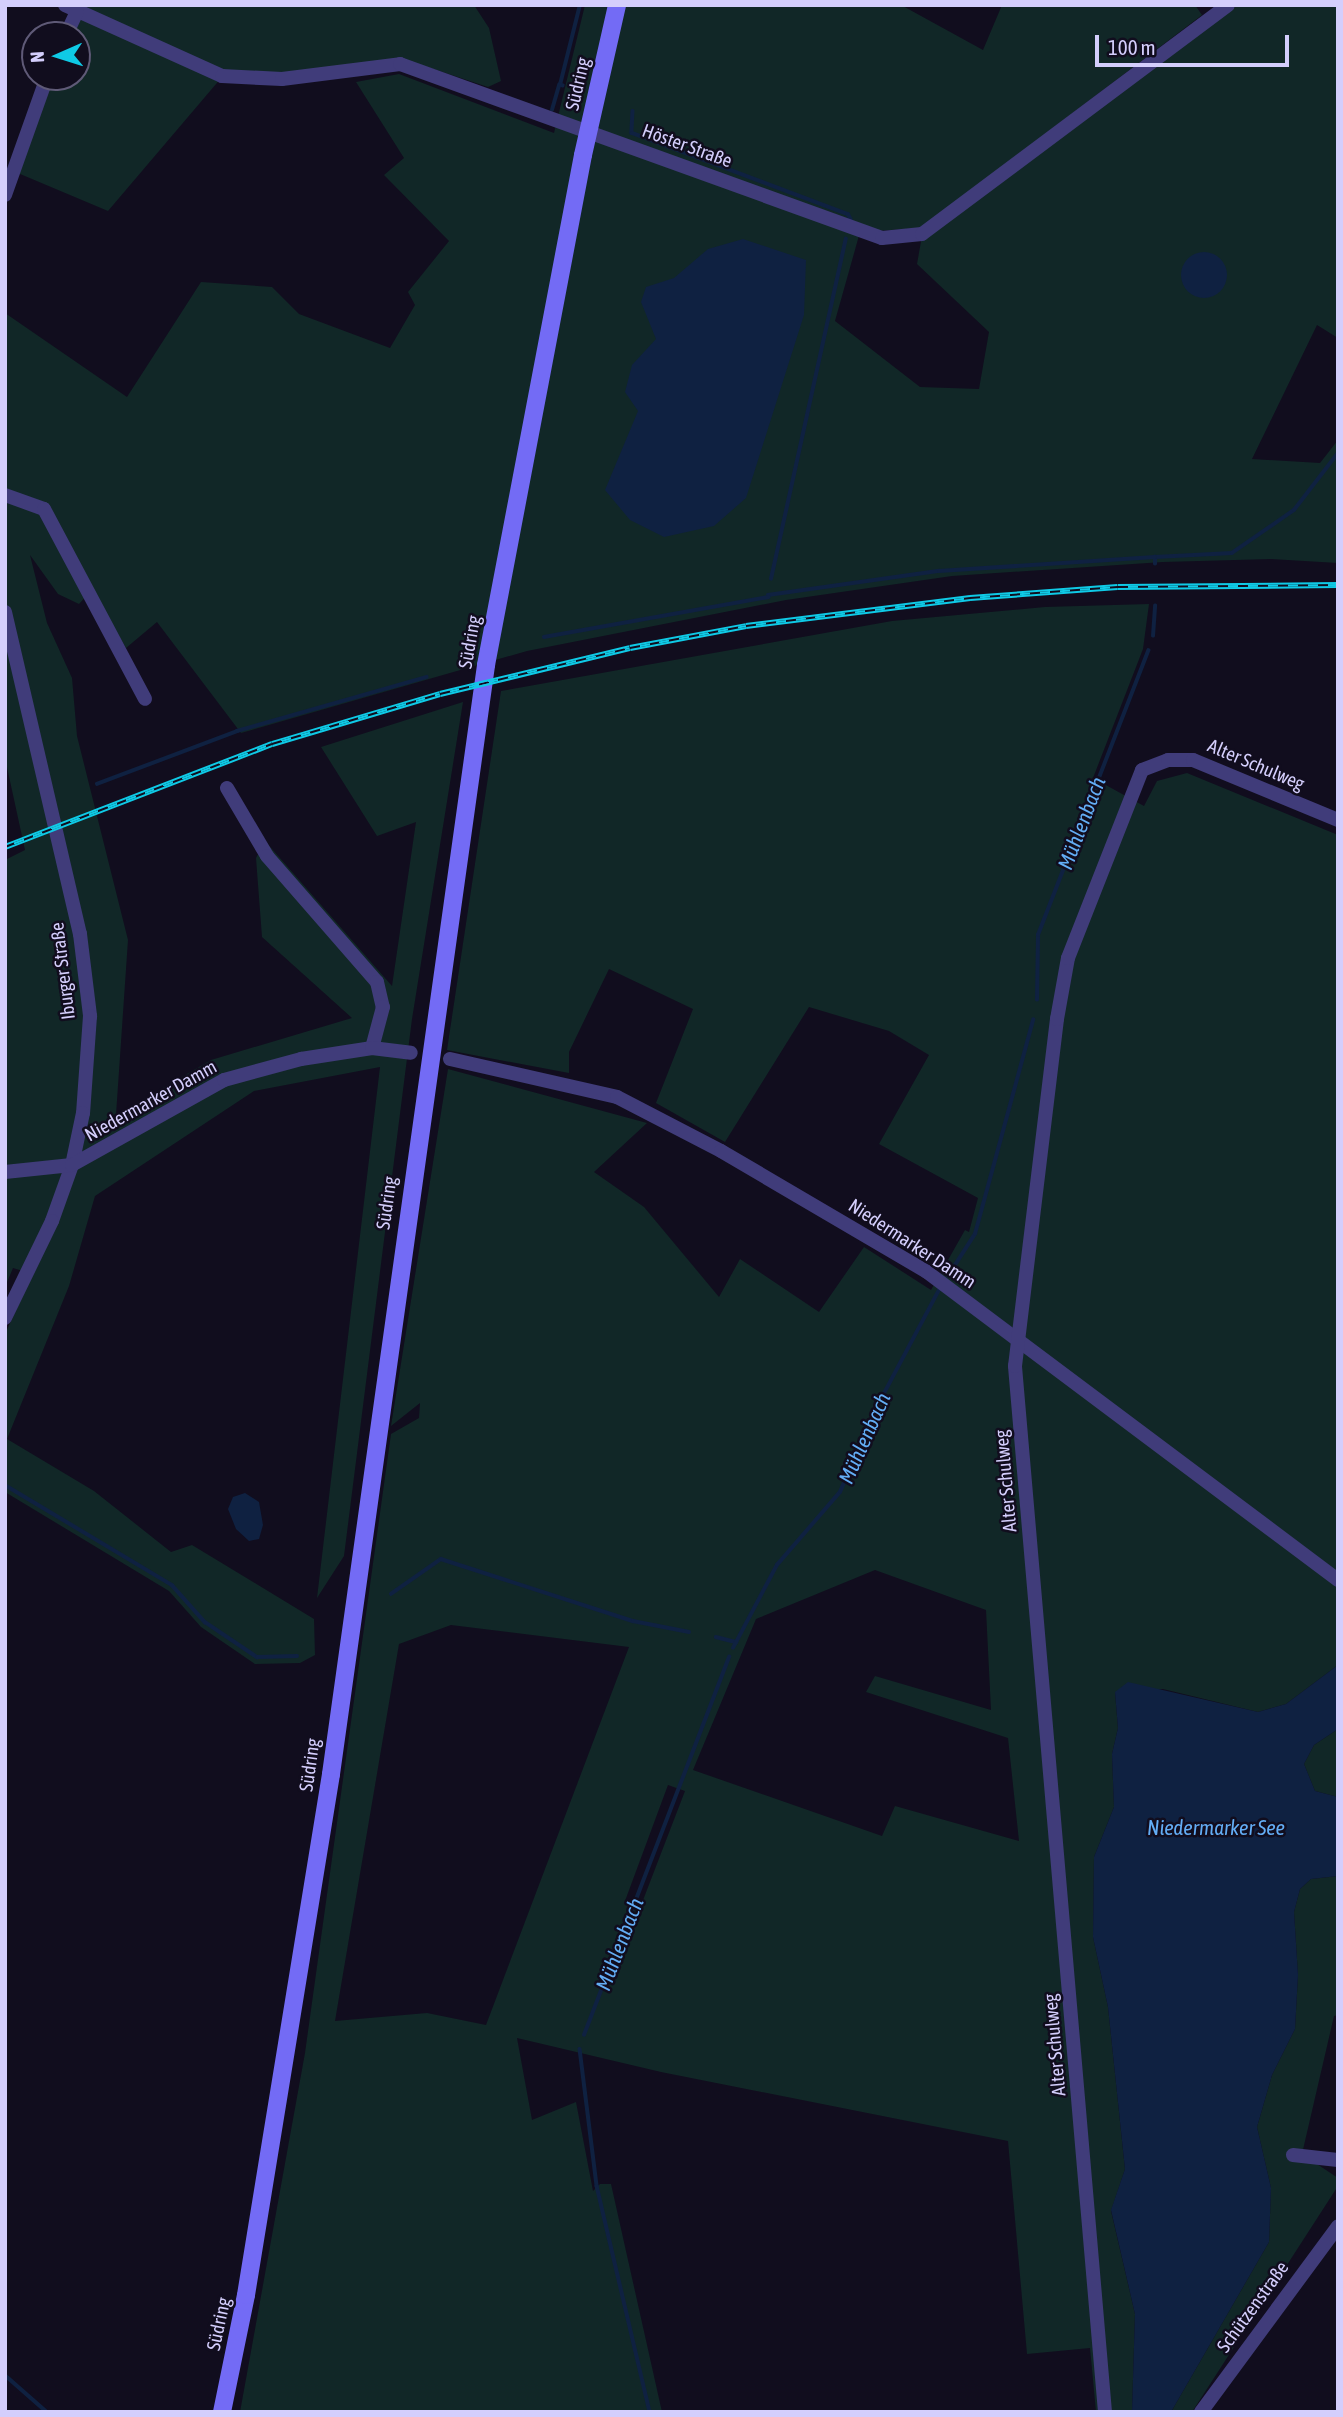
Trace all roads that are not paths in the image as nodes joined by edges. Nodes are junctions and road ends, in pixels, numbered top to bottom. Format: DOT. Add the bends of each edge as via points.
graph roads {
  1 [pos="617,5"];
  2 [pos="1228,5"];
  3 [pos="71,8"];
  4 [pos="42,91"];
  5 [pos="5,195"];
  6 [pos="5,495"];
  7 [pos="5,612"];
  8 [pos="145,699"];
  9 [pos="227,788"];
  10 [pos="1338,820"];
  11 [pos="372,1048"];
  12 [pos="411,1053"];
  13 [pos="450,1059"];
  14 [pos="72,1165"];
  15 [pos="5,1172"];
  16 [pos="5,1318"];
  17 [pos="1017,1340"];
  18 [pos="1338,1580"];
  19 [pos="1293,2155"];
  20 [pos="1338,2160"];
  21 [pos="1338,2226"];
  22 [pos="222,2412"];
  23 [pos="1105,2412"];
  24 [pos="1201,2412"];
  1 -- 22 [label="main road, Südring" via="583,155 486,665 331,1774 246,2295"];
  2 -- 3 [label="street, Höster Straße" via="922,234 882,238 400,64 282,79 222,76"];
  4 -- 5 [label="street"];
  6 -- 8 [label="street" via="44,509"];
  7 -- 14 [label="street, Iburger Straße" via="64,856 90,1016 83,1113"];
  9 -- 11 [label="street" via="267,856 377,982 383,1007"];
  10 -- 17 [label="street, Alter Schulweg" via="1193,760 1168,760 1142,770 1068,958"];
  11 -- 12 [label="street, Niedermarker Damm"];
  11 -- 14 [label="street, Niedermarker Damm" via="301,1059 225,1080"];
  13 -- 17 [label="street, Niedermarker Damm" via="617,1097 722,1151 928,1272"];
  14 -- 15 [label="street"];
  14 -- 16 [label="street, Iburger Straße" via="52,1222"];
  17 -- 18 [label="street, Niedermarker Damm"];
  17 -- 23 [label="street, Alter Schulweg" via="1015,1366"];
  19 -- 20 [label="street"];
  21 -- 24 [label="street, Schützenstraße"];
}
